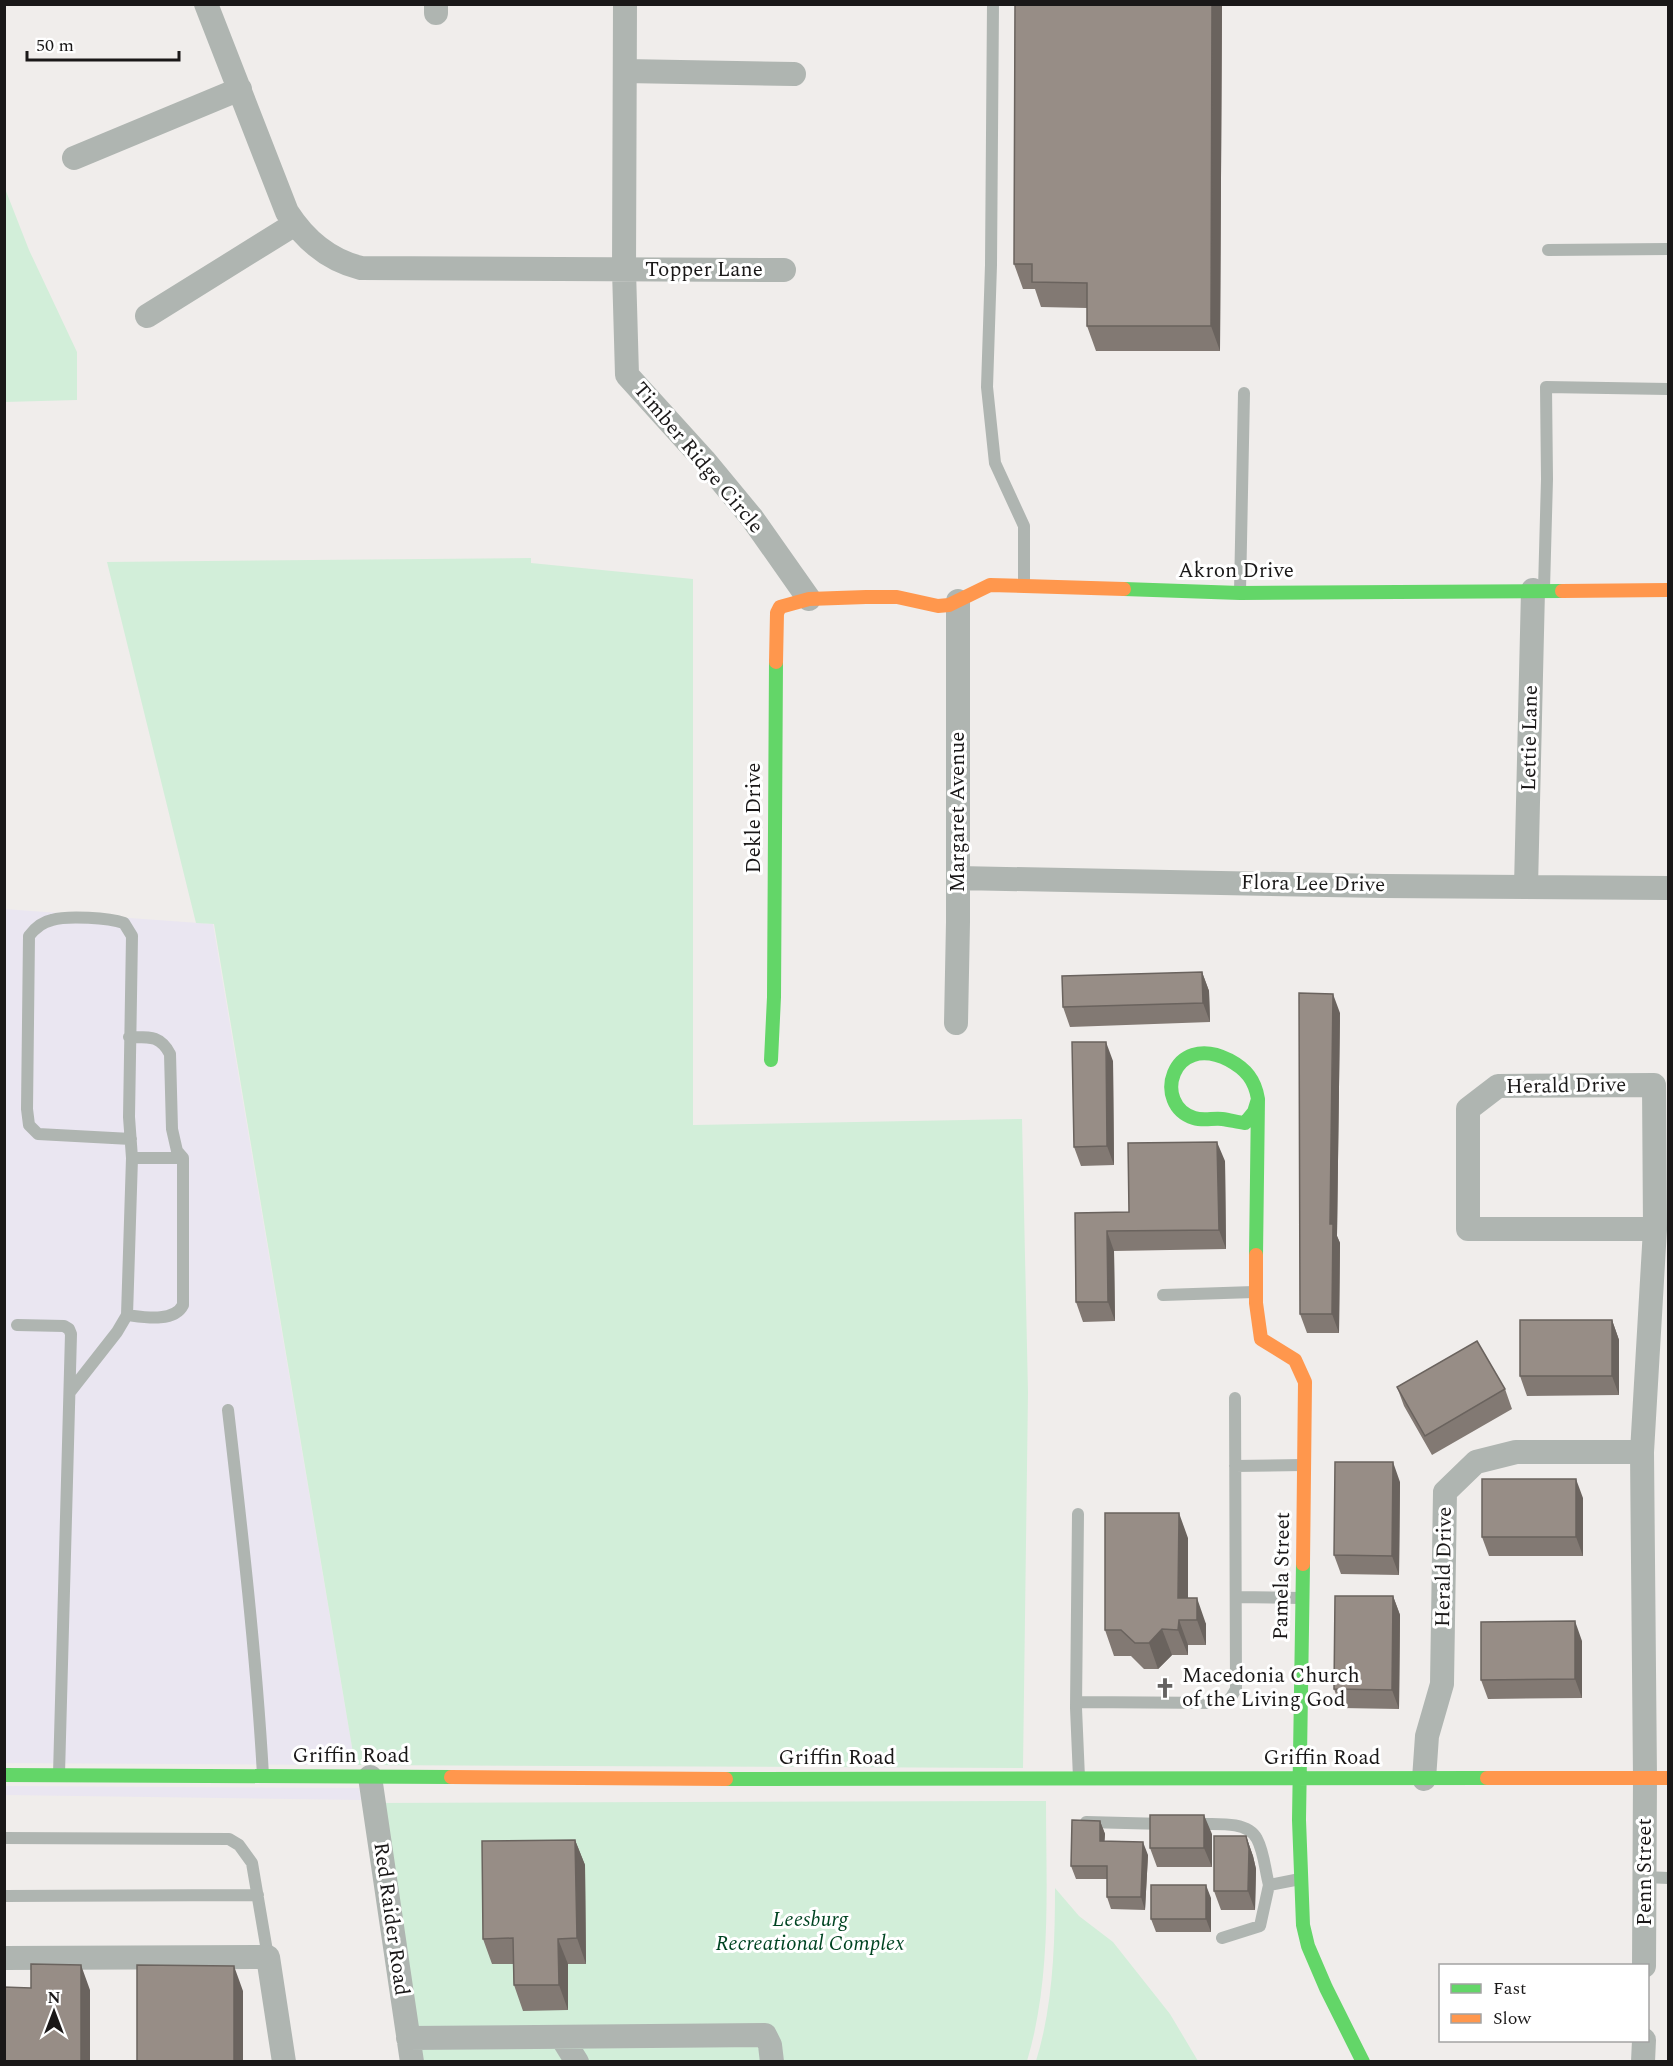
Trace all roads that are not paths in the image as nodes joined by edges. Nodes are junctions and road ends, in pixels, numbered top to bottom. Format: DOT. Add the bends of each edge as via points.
graph roads {
  1 [pos="206,4"];
  2 [pos="625,4"];
  3 [pos="993,4"];
  4 [pos="625,71"];
  5 [pos="794,74"];
  6 [pos="240,89"];
  7 [pos="74,158"];
  8 [pos="295,224"];
  9 [pos="1668,249"];
  10 [pos="1548,250"];
  11 [pos="624,270"];
  12 [pos="784,270"];
  13 [pos="147,316"];
  14 [pos="1668,389"];
  15 [pos="1244,393"];
  16 [pos="1024,586"];
  17 [pos="1538,590"];
  18 [pos="1668,590"];
  19 [pos="1240,593"];
  20 [pos="809,599"];
  21 [pos="958,601"];
  22 [pos="958,878"];
  23 [pos="1526,887"];
  24 [pos="1668,888"];
  25 [pos="956,1023"];
  26 [pos="129,1037"];
  27 [pos="771,1060"];
  28 [pos="1258,1099"];
  29 [pos="131,1139"];
  30 [pos="132,1158"];
  31 [pos="183,1158"];
  32 [pos="1654,1228"];
  33 [pos="1256,1292"];
  34 [pos="1163,1295"];
  35 [pos="127,1315"];
  36 [pos="17,1326"];
  37 [pos="70,1392"];
  38 [pos="1235,1398"];
  39 [pos="228,1410"];
  40 [pos="1642,1452"];
  41 [pos="1304,1465"];
  42 [pos="1235,1466"];
  43 [pos="1078,1514"];
  44 [pos="1236,1597"];
  45 [pos="1302,1599"];
  46 [pos="1076,1702"];
  47 [pos="4,1775"];
  48 [pos="59,1775"];
  49 [pos="263,1776"];
  50 [pos="370,1777"];
  51 [pos="1657,1778"];
  52 [pos="1080,1779"];
  53 [pos="1300,1779"];
  54 [pos="1424,1779"];
  55 [pos="1073,1822"];
  56 [pos="4,1838"];
  57 [pos="1657,1878"];
  58 [pos="1301,1879"];
  59 [pos="1269,1885"];
  60 [pos="258,1895"];
  61 [pos="4,1896"];
  62 [pos="1222,1938"];
  63 [pos="268,1957"];
  64 [pos="4,1958"];
  65 [pos="1644,1964"];
  66 [pos="408,2038"];
  67 [pos="562,2038"];
  68 [pos="1644,2042"];
  69 [pos="284,2061"];
  70 [pos="412,2061"];
  71 [pos="577,2061"];
  72 [pos="772,2061"];
  73 [pos="1363,2061"];
  74 [pos="1643,2061"];
  1 -- 6 [label="street"];
  2 -- 4 [label="street, Timber Ridge Circle"];
  3 -- 16 [label="lane" via="987,387 995,464 1024,525"];
  4 -- 5 [label="street"];
  4 -- 11 [label="street, Timber Ridge Circle"];
  6 -- 7 [label="street"];
  6 -- 8 [label="street"];
  8 -- 11 [label="street" via="326,255 362,268"];
  8 -- 13 [label="street"];
  9 -- 10 [label="lane"];
  11 -- 12 [label="street, Topper Lane"];
  11 -- 20 [label="street, Timber Ridge Circle" via="627,375 752,518"];
  14 -- 17 [label="lane" via="1546,387 1547,478"];
  15 -- 19 [label="lane"];
  16 -- 19 [label="street, Akron Drive"];
  16 -- 21 [label="street, Akron Drive" via="990,585"];
  17 -- 18 [label="street, Akron Drive"];
  17 -- 19 [label="street, Akron Drive"];
  17 -- 23 [label="street, Lettie Lane"];
  20 -- 21 [label="street, Akron Drive" via="897,597 938,606"];
  20 -- 27 [label="street, Dekle Drive" via="780,607 777,613"];
  21 -- 22 [label="street, Margaret Avenue"];
  22 -- 23 [label="street, Flora Lee Drive"];
  22 -- 25 [label="street, Margaret Avenue"];
  23 -- 24 [label="street, Flora Lee Drive"];
  26 -- 29 [label="lane"];
  26 -- 29 [label="lane" via="132,936 124,923 111,919 53,919 37,926 29,936 28,951 29,1125 38,1134"];
  26 -- 31 [label="lane" via="152,1037 165,1044 170,1054 172,1129 177,1151"];
  28 -- 28 [label="street, Pamela Street" via="1249,1074 1222,1054 1209,1051 1196,1052 1184,1059 1171,1082 1179,1108 1203,1120 1245,1123 1254,1113"];
  28 -- 33 [label="street, Pamela Street"];
  29 -- 30 [label="lane"];
  30 -- 31 [label="lane"];
  30 -- 35 [label="lane"];
  31 -- 35 [label="lane" via="183,1305 175,1315"];
  32 -- 32 [label="street, Herald Drive" via="1654,1085 1498,1086 1468,1109 1468,1229"];
  32 -- 40 [label="street, Herald Drive"];
  33 -- 34 [label="lane"];
  33 -- 41 [label="street, Pamela Street" via="1262,1339 1294,1360 1305,1382"];
  35 -- 37 [label="lane"];
  36 -- 37 [label="lane" via="69,1329"];
  37 -- 48 [label="lane"];
  38 -- 42 [label="lane"];
  39 -- 49 [label="lane"];
  40 -- 51 [label="street, Herald Drive"];
  40 -- 54 [label="street, Herald Drive" via="1516,1452 1476,1462 1444,1492 1443,1684 1427,1736"];
  41 -- 42 [label="lane"];
  41 -- 45 [label="street, Pamela Street"];
  42 -- 44 [label="lane"];
  43 -- 46 [label="lane"];
  44 -- 45 [label="lane"];
  44 -- 46 [label="lane" via="1236,1689 1230,1700"];
  45 -- 53 [label="street, Pamela Street"];
  46 -- 52 [label="lane"];
  47 -- 48 [label="street, Griffin Road"];
  48 -- 49 [label="street, Griffin Road"];
  49 -- 50 [label="street, Griffin Road"];
  50 -- 52 [label="street, Griffin Road"];
  50 -- 66 [label="street, Red Raider Road"];
  51 -- 54 [label="street, Griffin Road"];
  51 -- 57 [label="street, Penn Street"];
  52 -- 53 [label="street, Griffin Road"];
  53 -- 54 [label="street, Griffin Road"];
  53 -- 58 [label="street, Pamela Street"];
  55 -- 59 [label="lane" via="1235,1825 1257,1838"];
  56 -- 60 [label="lane" via="229,1839 239,1845 252,1863"];
  57 -- 65 [label="street, Penn Street"];
  58 -- 59 [label="lane"];
  58 -- 73 [label="street, Pamela Street" via="1308,1946"];
  59 -- 62 [label="lane" via="1260,1926"];
  60 -- 61 [label="lane"];
  60 -- 63 [label="lane"];
  63 -- 64 [label="street"];
  63 -- 69 [label="street"];
  66 -- 67 [label="street"];
  66 -- 70 [label="street, Red Raider Road"];
  67 -- 71 [label="street"];
  67 -- 72 [label="street" via="765,2035"];
  68 -- 74 [label="street"];
}
